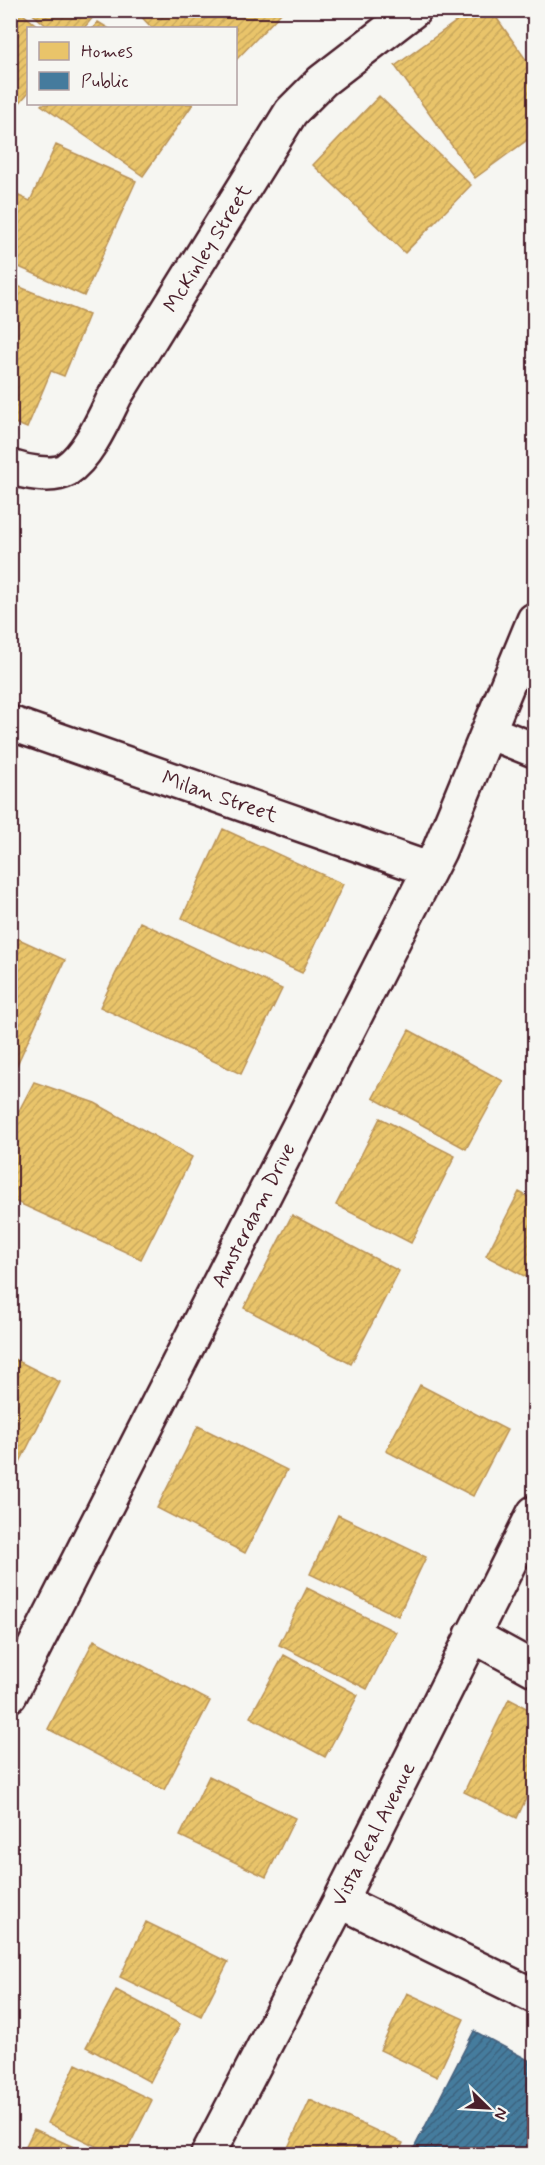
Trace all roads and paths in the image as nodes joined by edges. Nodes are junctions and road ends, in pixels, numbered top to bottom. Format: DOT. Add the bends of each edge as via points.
graph roads {
  1 [pos="414,10"];
  2 [pos="10,467"];
  3 [pos="534,620"];
  4 [pos="10,723"];
  5 [pos="489,732"];
  6 [pos="534,750"];
  7 [pos="428,869"];
  8 [pos="534,1513"];
  9 [pos="472,1635"];
  10 [pos="534,1669"];
  11 [pos="10,1695"];
  12 [pos="340,1900"];
  13 [pos="534,1996"];
  14 [pos="208,2154"];
  1 -- 2 [label="street, McKinley Street" via="322,81 291,112 79,456 65,471 39,474"];
  3 -- 5 [label="street, Amsterdam Drive"];
  4 -- 7 [label="street, Milan Street"];
  5 -- 6 [label="street"];
  5 -- 7 [label="street, Amsterdam Drive" via="439,852"];
  7 -- 11 [label="street, Amsterdam Drive"];
  8 -- 9 [label="street, Vista Real Avenue"];
  9 -- 10 [label="street"];
  9 -- 12 [label="street, Vista Real Avenue"];
  12 -- 13 [label="street"];
  12 -- 14 [label="street, Vista Real Avenue"];
}
